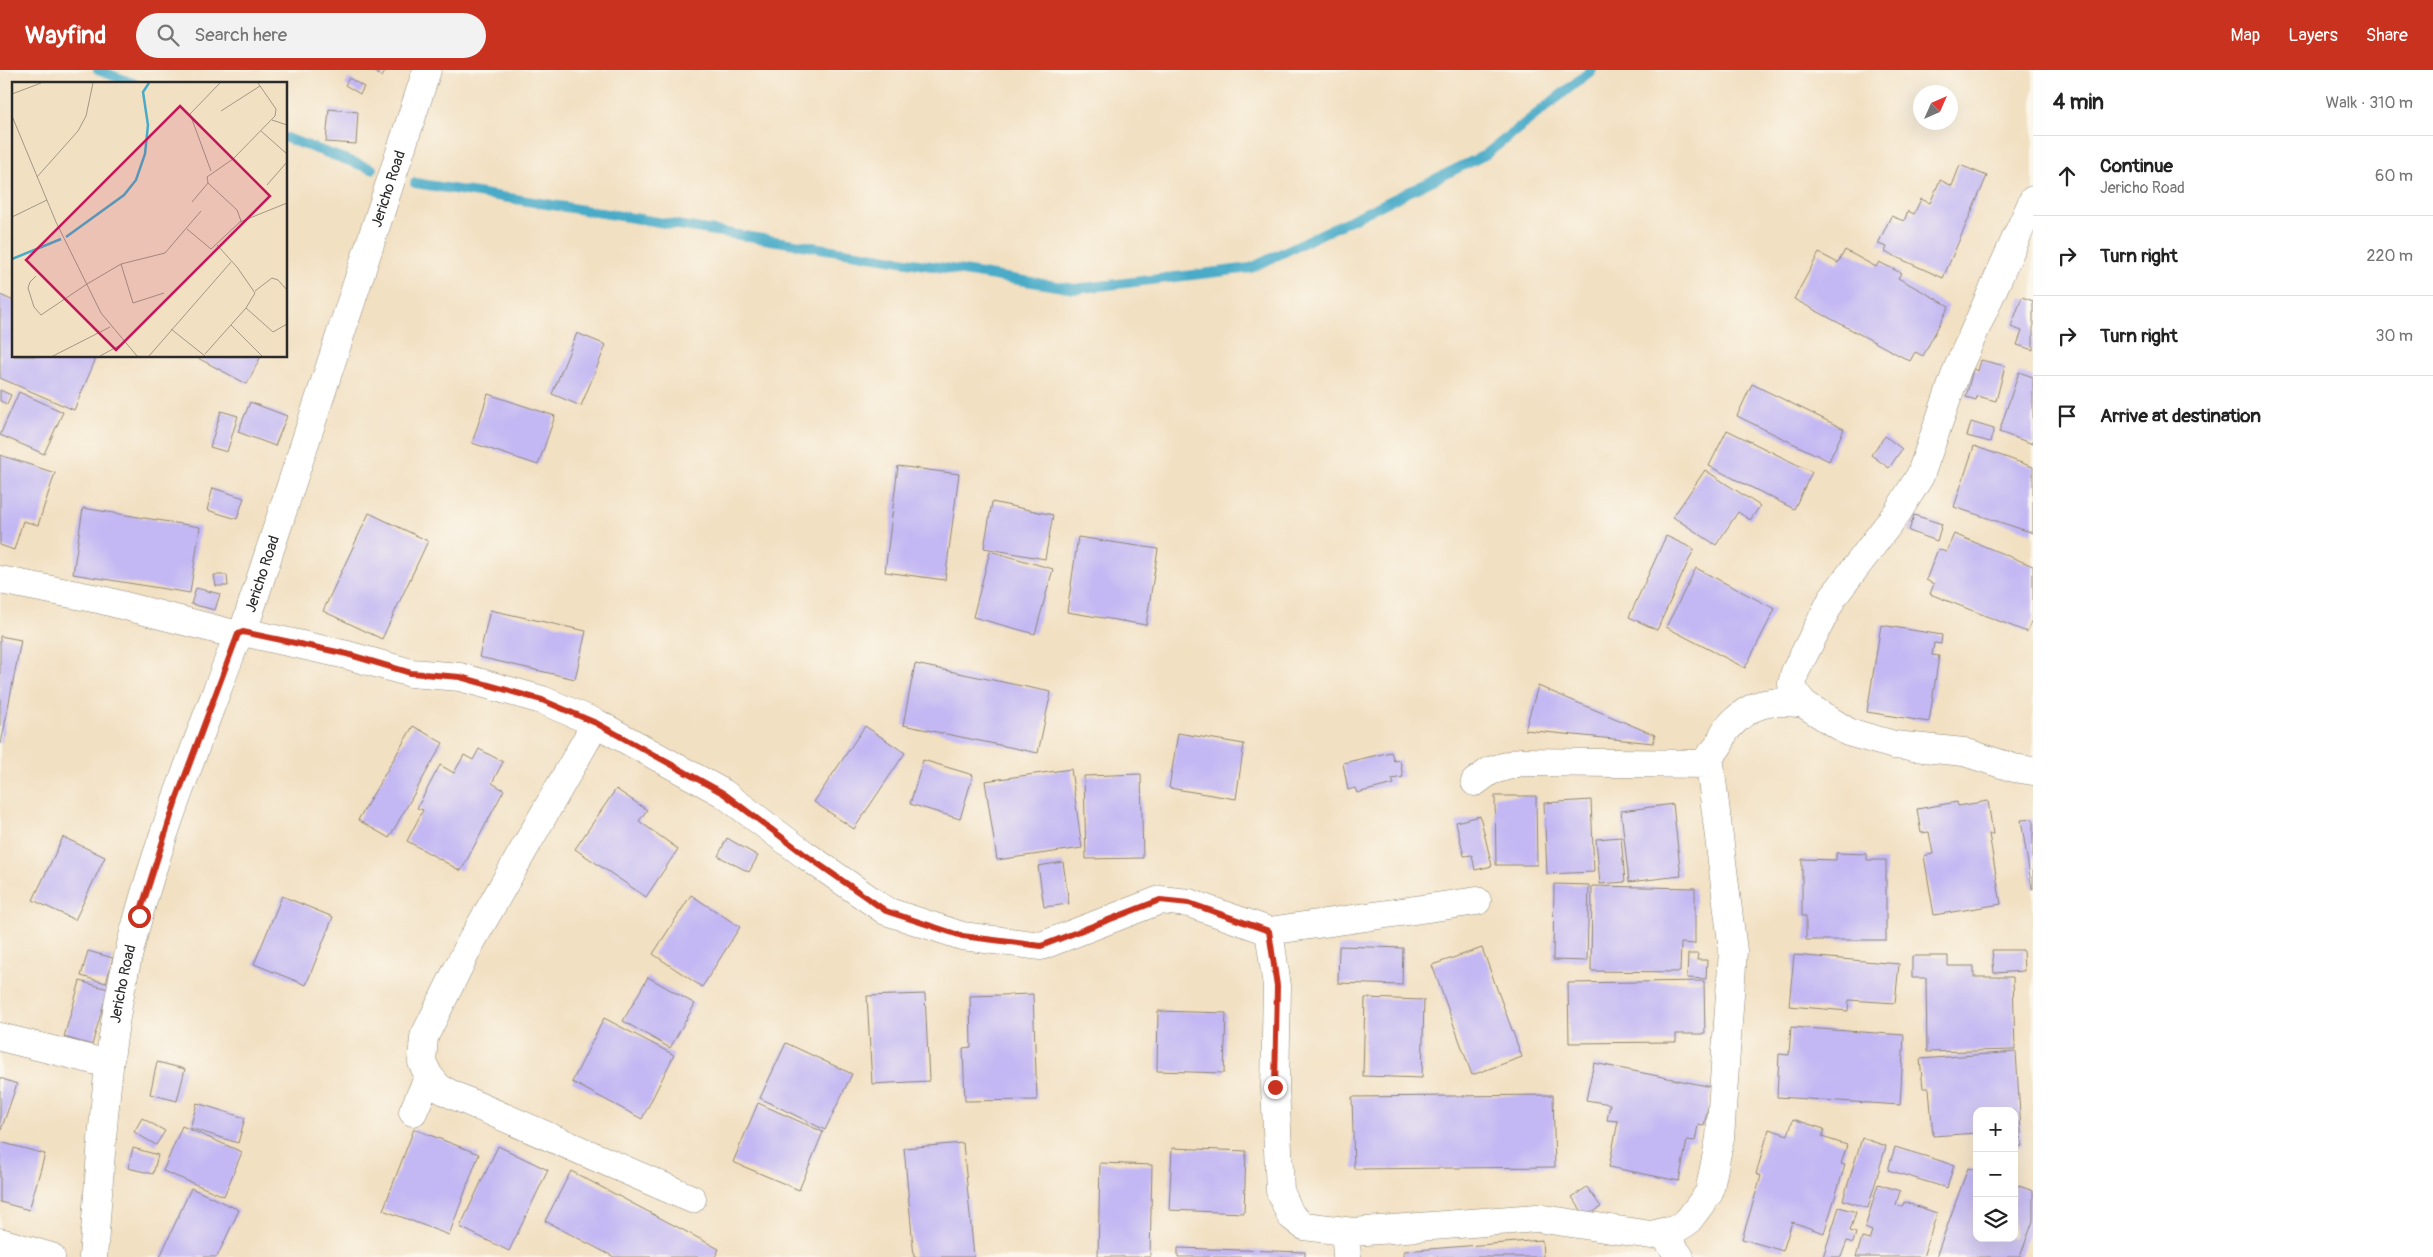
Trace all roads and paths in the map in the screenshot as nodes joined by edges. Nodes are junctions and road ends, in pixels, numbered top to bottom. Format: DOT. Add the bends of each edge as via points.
graph roads {
  1 [pos="427,70"];
  2 [pos="2033,200"];
  3 [pos="0,580"];
  4 [pos="240,633"];
  5 [pos="1804,704"];
  6 [pos="596,723"];
  7 [pos="1710,764"];
  8 [pos="2033,771"];
  9 [pos="1475,782"];
  10 [pos="1477,901"];
  11 [pos="1269,931"];
  12 [pos="0,1037"];
  13 [pos="109,1064"];
  14 [pos="429,1076"];
  15 [pos="413,1112"];
  16 [pos="692,1199"];
  17 [pos="1662,1232"];
  18 [pos="0,1242"];
  19 [pos="1350,1245"];
  20 [pos="51,1257"];
  21 [pos="93,1257"];
  22 [pos="1680,1257"];
  1 -- 4 [label="street, Jericho Road"];
  2 -- 5 [label="street" via="1957,370 1920,476 1897,513 1833,596 1795,672 1792,684"];
  3 -- 4 [label="street" via="98,599"];
  4 -- 6 [label="street" via="347,654 411,673 460,677 542,700"];
  4 -- 13 [label="street, Jericho Road" via="176,800 139,916 123,979"];
  5 -- 7 [label="street" via="1778,700 1744,713 1726,730 1707,759"];
  5 -- 8 [label="street" via="1848,732 1894,745 1964,752"];
  6 -- 11 [label="street" via="723,793 886,911 962,936 1041,946 1160,900 1189,903"];
  6 -- 14 [label="street" via="471,942 424,1037 422,1062"];
  7 -- 9 [label="street" via="1520,762 1490,771"];
  7 -- 17 [label="street" via="1733,951 1720,1138 1709,1193 1687,1222 1674,1230"];
  10 -- 11 [label="street"];
  11 -- 19 [label="street" via="1277,986 1275,1087 1280,1191 1291,1216 1304,1226"];
  12 -- 13 [label="street"];
  13 -- 21 [label="street, Jericho Road"];
  14 -- 15 [label="street"];
  14 -- 16 [label="street" via="439,1088"];
  17 -- 19 [label="street" via="1651,1235 1537,1218"];
  17 -- 22 [label="street"];
  18 -- 20 [label="street"];
}
